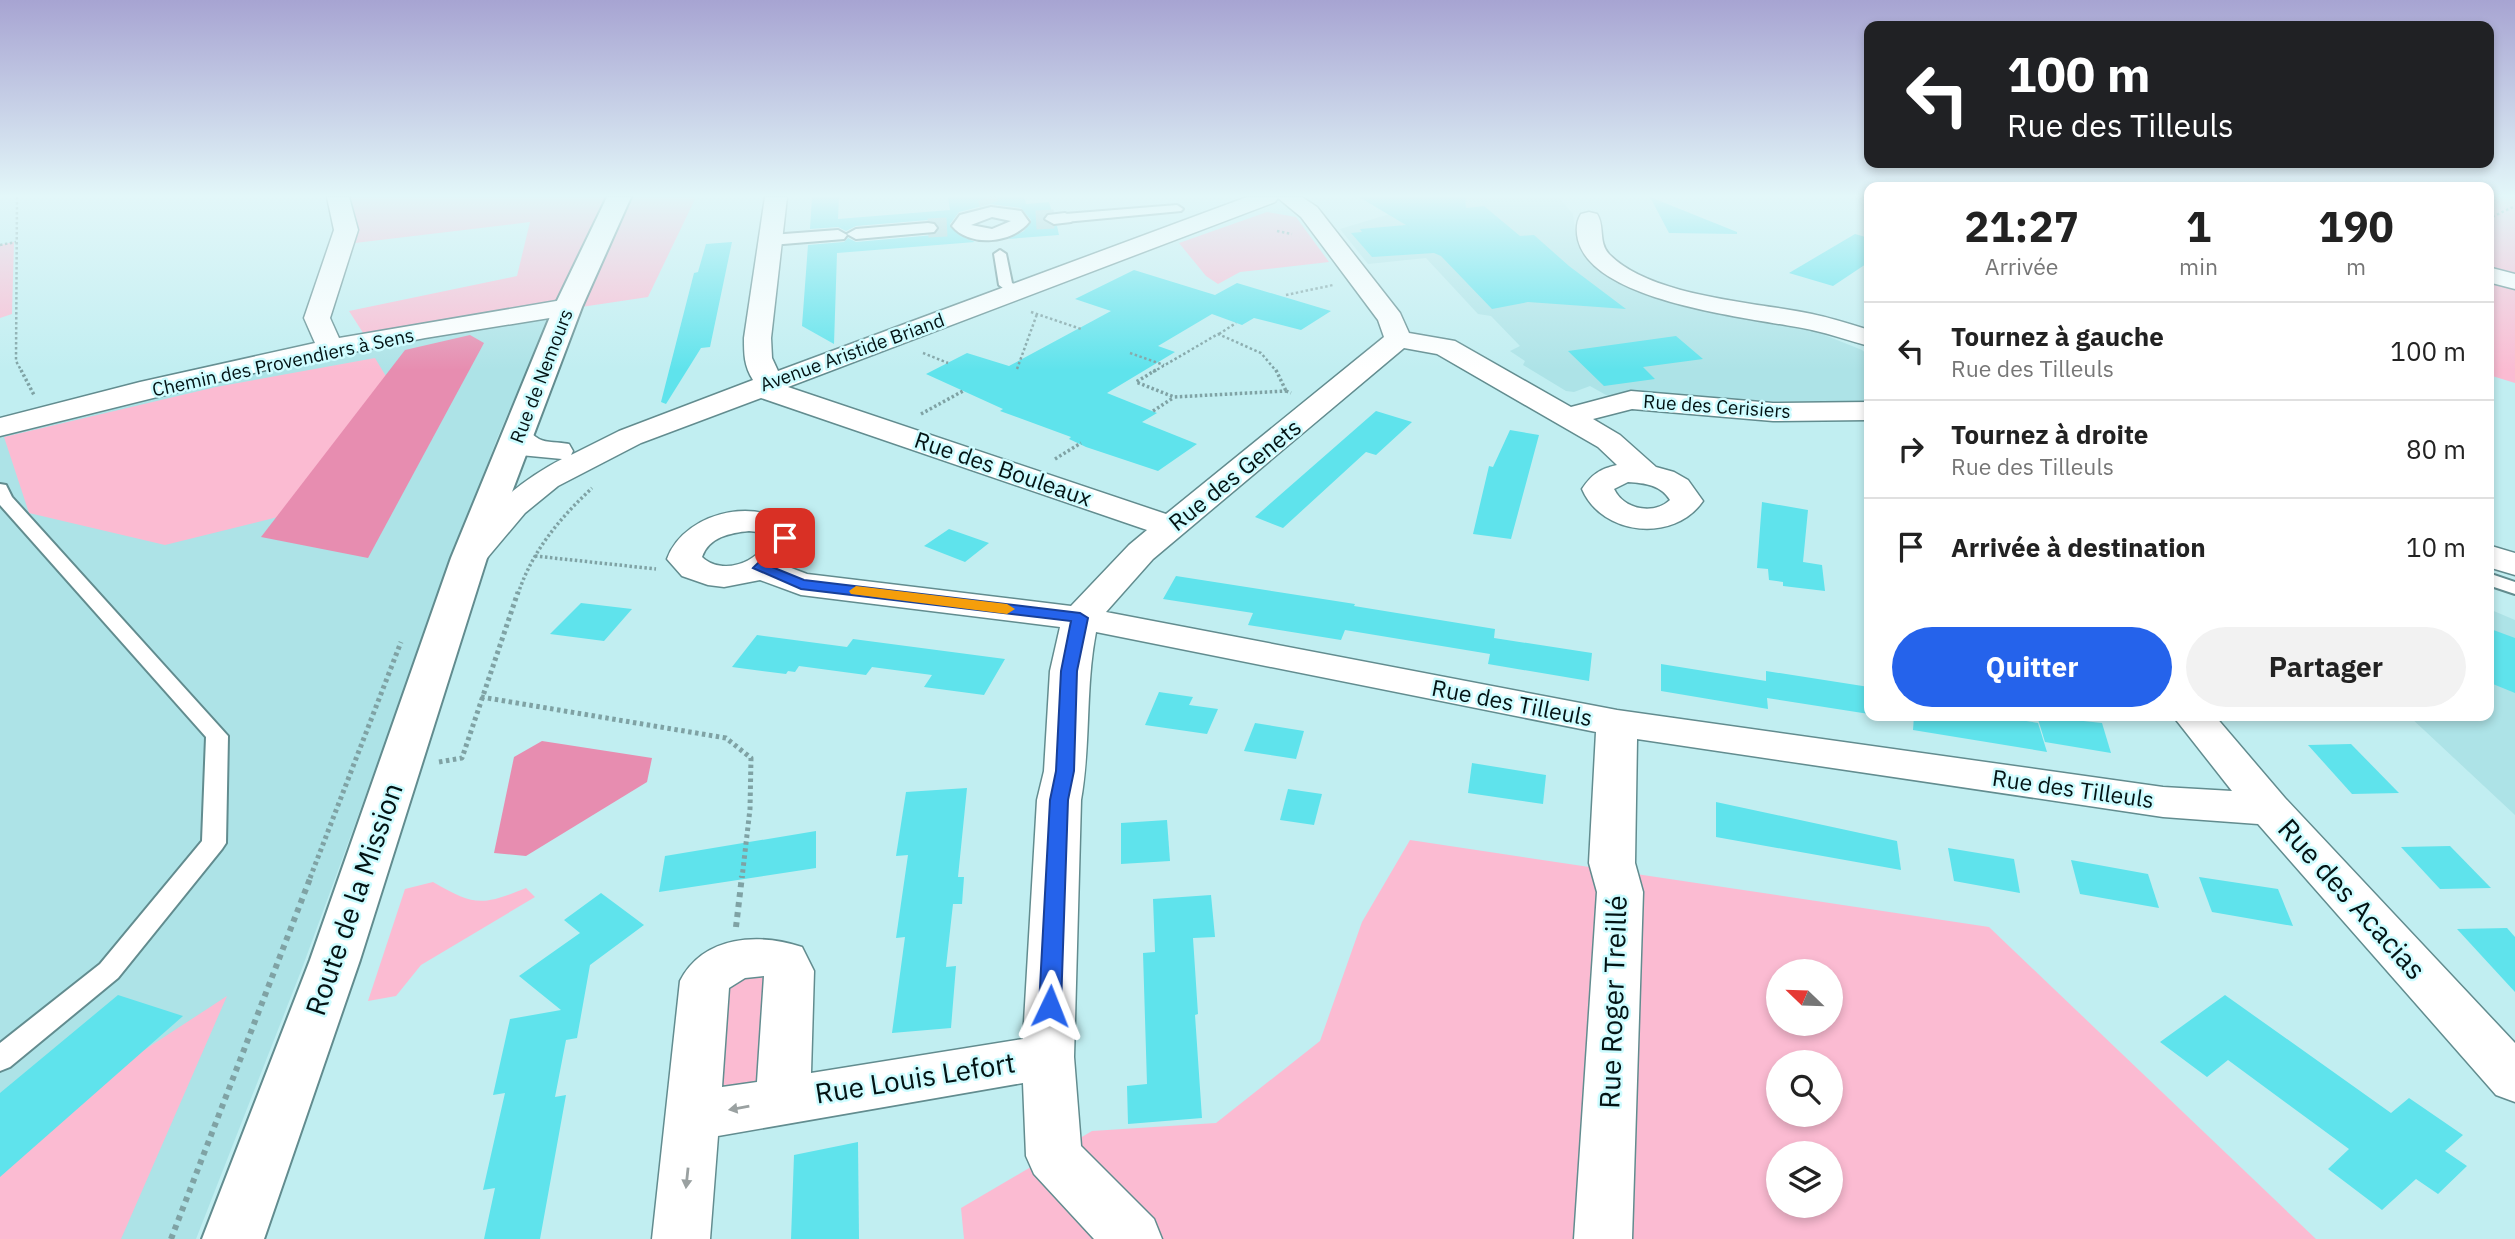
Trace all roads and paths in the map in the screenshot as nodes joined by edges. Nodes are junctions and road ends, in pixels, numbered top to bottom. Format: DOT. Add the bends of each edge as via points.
graph roads {
  1 [pos="1000,254"];
  2 [pos="16,255"];
  3 [pos="338,255"];
  4 [pos="592,255"];
  5 [pos="769,255"];
  6 [pos="1101,255"];
  7 [pos="1342,255"];
  8 [pos="1598,255"];
  9 [pos="2494,276"];
  10 [pos="2515,282"];
  11 [pos="1334,285"];
  12 [pos="1286,295"];
  13 [pos="1021,301"];
  14 [pos="568,307"];
  15 [pos="1037,314"];
  16 [pos="1236,323"];
  17 [pos="1081,329"];
  18 [pos="1218,334"];
  19 [pos="1864,337"];
  20 [pos="1398,339"];
  21 [pos="331,349"];
  22 [pos="1130,353"];
  23 [pos="1164,365"];
  24 [pos="807,369"];
  25 [pos="1017,369"];
  26 [pos="766,384"];
  27 [pos="964,391"];
  28 [pos="1286,391"];
  29 [pos="1295,395"];
  30 [pos="1174,397"];
  31 [pos="833,411"];
  32 [pos="1153,411"];
  33 [pos="1864,411"];
  34 [pos="56,412"];
  35 [pos="917,416"];
  36 [pos="1567,417"];
  37 [pos="0,427"];
  38 [pos="518,435"];
  39 [pos="630,437"];
  40 [pos="1081,443"];
  41 [pos="1052,460"];
  42 [pos="552,465"];
  43 [pos="1644,473"];
  44 [pos="500,480"];
  45 [pos="594,487"];
  46 [pos="0,489"];
  47 [pos="1172,527"];
  48 [pos="535,556"];
  49 [pos="2494,557"];
  50 [pos="469,558"];
  51 [pos="2515,565"];
  52 [pos="760,568"];
  53 [pos="702,574"];
  54 [pos="2494,580"];
  55 [pos="2515,588"];
  56 [pos="1080,618"];
  57 [pos="404,636"];
  58 [pos="481,697"];
  59 [pos="2197,721"];
  60 [pos="1617,723"];
  61 [pos="435,763"];
  62 [pos="2270,809"];
  63 [pos="732,962"];
  64 [pos="1048,1057"];
  65 [pos="0,1059"];
  66 [pos="2515,1079"];
  67 [pos="783,1100"];
  68 [pos="693,1116"];
  69 [pos="171,1239"];
  70 [pos="233,1239"];
  71 [pos="681,1239"];
  72 [pos="1133,1239"];
  73 [pos="1603,1239"];
  1 -- 13 [label="lane" via="1006,285"];
  2 -- 34 [label="path" via="16,361 36,400"];
  3 -- 21 [label="street" via="317,318"];
  4 -- 14 [label="main road, Rue de Nemours"];
  5 -- 26 [label="street" via="758,361"];
  6 -- 13 [label="street, Avenue Aristide Briand"];
  7 -- 20 [label="street" via="1391,319"];
  8 -- 19 [label="street" via="1653,288"];
  9 -- 10 [label="street"];
  11 -- 12 [label="path"];
  13 -- 15 [label="path"];
  13 -- 24 [label="street, Avenue Aristide Briand"];
  14 -- 21 [label="street, Chemin des Provendiers à Sens"];
  14 -- 38 [label="main road, Rue de Nemours"];
  15 -- 17 [label="path"];
  15 -- 25 [label="path"];
  16 -- 18 [label="path"];
  18 -- 23 [label="path"];
  18 -- 28 [label="path" via="1266,356 1280,371"];
  20 -- 36 [label="street" via="1445,347"];
  20 -- 47 [label="street, Rue des Genets"];
  21 -- 34 [label="street, Chemin des Provendiers à Sens"];
  22 -- 23 [label="path"];
  23 -- 30 [label="path" via="1136,382"];
  24 -- 26 [label="street, Avenue Aristide Briand"];
  24 -- 31 [label="street"];
  26 -- 31 [label="street, Rue des Bouleaux"];
  26 -- 39 [label="street, Avenue Aristide Briand"];
  27 -- 35 [label="path"];
  28 -- 29 [label="path"];
  28 -- 30 [label="path"];
  30 -- 32 [label="path"];
  31 -- 47 [label="street, Rue des Bouleaux"];
  33 -- 36 [label="street, Rue des Cerisiers" via="1773,412 1631,400"];
  34 -- 37 [label="street, Chemin des Provendiers à Sens"];
  36 -- 43 [label="street" via="1609,441"];
  38 -- 42 [label="street"];
  38 -- 44 [label="main road, Rue de Nemours"];
  39 -- 42 [label="street, Avenue Aristide Briand"];
  40 -- 41 [label="path"];
  42 -- 44 [label="street"];
  42 -- 50 [label="street, Avenue Aristide Briand"];
  44 -- 50 [label="main road, Rue de Nemours"];
  45 -- 48 [label="path" via="560,519"];
  46 -- 65 [label="lane" via="4,499 217,736 214,843 109,971"];
  47 -- 56 [label="street, Rue des Genets" via="1141,552"];
  48 -- 53 [label="path"];
  48 -- 58 [label="path"];
  49 -- 51 [label="street"];
  50 -- 70 [label="main road, Route de la Mission" via="335,960"];
  52 -- 53 [label="street" via="720,576"];
  52 -- 53 [label="street" via="775,559 785,538 766,523 740,522 711,529 686,548 684,559"];
  52 -- 56 [label="street, Rue des Tilleuls" via="801,584"];
  54 -- 55 [label="lane"];
  56 -- 60 [label="street, Rue des Tilleuls"];
  56 -- 64 [label="street" via="1069,671 1065,771 1059,800"];
  57 -- 69 [label="path"];
  58 -- 61 [label="path" via="462,758"];
  58 -- 63 [label="path" via="726,738 751,758 750,809"];
  59 -- 62 [label="street, Rue des Acacias"];
  60 -- 62 [label="street, Rue des Tilleuls" via="2163,802"];
  60 -- 73 [label="street, Rue Roger Treillé" via="1612,863 1620,892"];
  62 -- 66 [label="street, Rue des Acacias"];
  63 -- 67 [label="street, Rue Louis Lefort" via="772,956 785,961 789,971"];
  63 -- 68 [label="street, Rue Louis Lefort" via="713,971 705,981"];
  64 -- 67 [label="street, Rue Louis Lefort"];
  64 -- 72 [label="street" via="1054,1156"];
  67 -- 68 [label="street, Rue Louis Lefort, one-way"];
  68 -- 71 [label="street, Rue Louis Lefort, one-way"];
}
